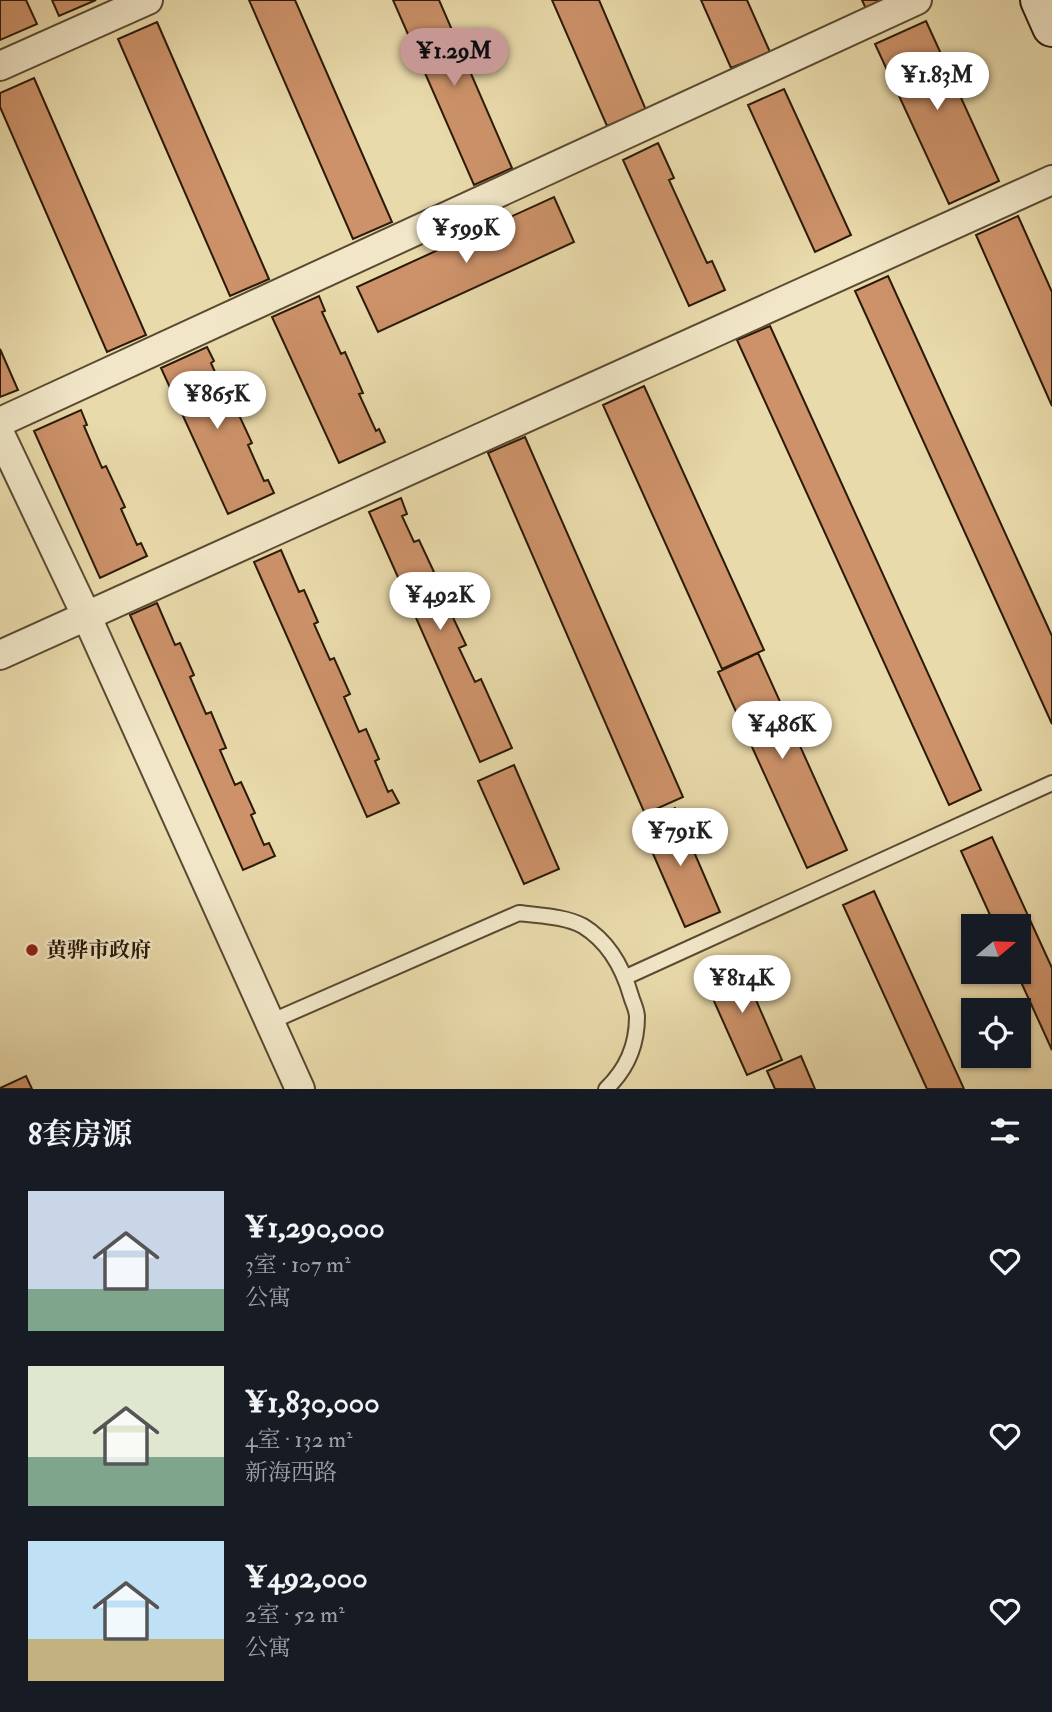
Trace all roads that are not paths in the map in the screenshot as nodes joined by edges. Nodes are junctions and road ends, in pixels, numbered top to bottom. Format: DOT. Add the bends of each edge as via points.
graph roads {
  1 [pos="148,0"];
  2 [pos="917,0"];
  3 [pos="1040,0"];
  4 [pos="1052,27"];
  5 [pos="0,66"];
  6 [pos="1052,180"];
  7 [pos="0,422"];
  8 [pos="0,435"];
  9 [pos="86,615"];
  10 [pos="0,655"];
  11 [pos="1052,783"];
  12 [pos="626,977"];
  13 [pos="270,1022"];
  14 [pos="300,1089"];
  15 [pos="606,1089"];
  1 -- 5 [label="street"];
  2 -- 7 [label="street"];
  3 -- 4 [label="main road"];
  6 -- 9 [label="street"];
  8 -- 9 [label="street"];
  9 -- 10 [label="street"];
  9 -- 13 [label="street"];
  11 -- 12 [label="lane"];
  12 -- 13 [label="lane" via="611,951 582,926 519,913"];
  12 -- 15 [label="lane" via="637,1014 635,1040 627,1063"];
  13 -- 14 [label="street"];
}
